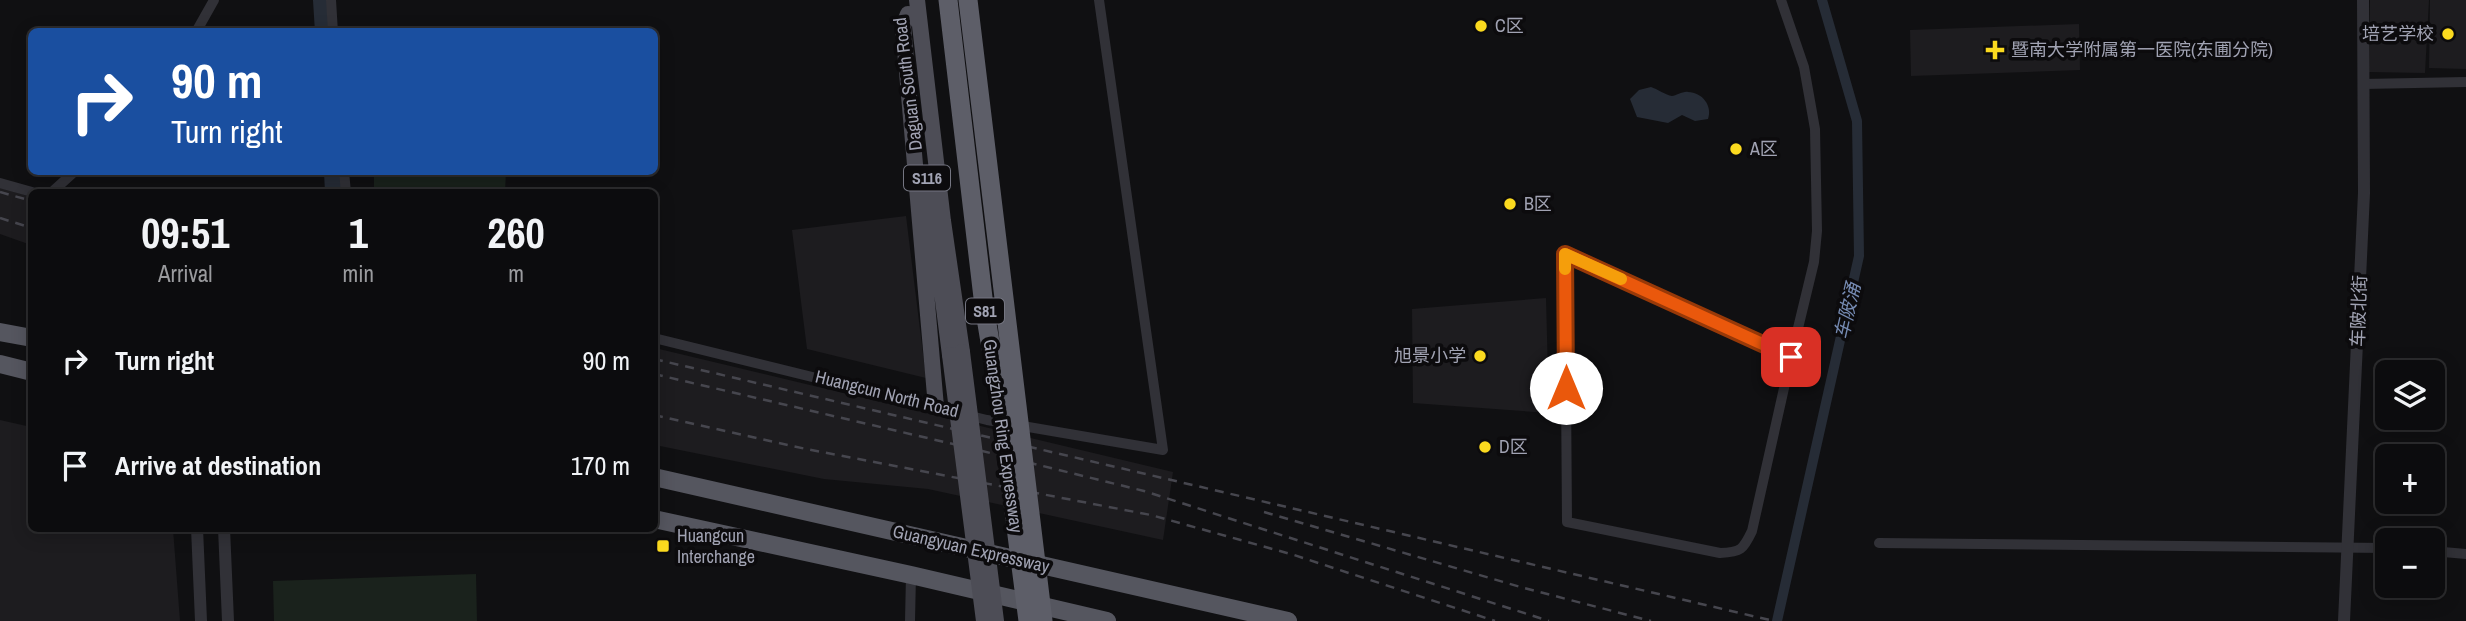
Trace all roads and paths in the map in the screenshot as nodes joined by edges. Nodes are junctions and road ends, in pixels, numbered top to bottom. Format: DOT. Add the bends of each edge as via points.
graph roads {
  1 [pos="214,0"];
  2 [pos="331,0"];
  3 [pos="948,0"];
  4 [pos="968,0"];
  5 [pos="1099,0"];
  6 [pos="1781,0"];
  7 [pos="2363,0"];
  8 [pos="911,5"];
  9 [pos="198,28"];
  10 [pos="333,28"];
  11 [pos="2466,82"];
  12 [pos="2364,84"];
  13 [pos="71,175"];
  14 [pos="0,183"];
  15 [pos="55,189"];
  16 [pos="28,191"];
  17 [pos="0,331"];
  18 [pos="28,337"];
  19 [pos="658,339"];
  20 [pos="956,354"];
  21 [pos="1791,357"];
  22 [pos="0,364"];
  23 [pos="28,371"];
  24 [pos="936,407"];
  25 [pos="658,478"];
  26 [pos="658,520"];
  27 [pos="197,532"];
  28 [pos="223,532"];
  29 [pos="1879,543"];
  30 [pos="2349,547"];
  31 [pos="2375,548"];
  32 [pos="2445,552"];
  33 [pos="2466,554"];
  34 [pos="911,575"];
  35 [pos="201,621"];
  36 [pos="228,621"];
  37 [pos="910,621"];
  38 [pos="984,621"];
  39 [pos="996,621"];
  40 [pos="1028,621"];
  41 [pos="1043,621"];
  42 [pos="1107,621"];
  43 [pos="1288,621"];
  44 [pos="2344,621"];
  1 -- 9 [label="street"];
  2 -- 10 [label="street"];
  3 -- 40 [label="highway, Guangzhou Ring Expressway / S81, bridge"];
  4 -- 41 [label="highway, Guangzhou Ring Expressway / S81, bridge"];
  5 -- 24 [label="street, Huangcun North Road" via="1163,450"];
  6 -- 21 [label="street" via="1804,68 1815,129 1814,262"];
  7 -- 12 [label="street, 车陂北街"];
  8 -- 20 [label="main road, Daguan South Road / S116" via="943,221"];
  8 -- 24 [label="main road" via="903,26"];
  11 -- 12 [label="street"];
  12 -- 30 [label="street, 车陂北街" via="2364,193"];
  13 -- 15 [label="street"];
  14 -- 16 [label="street"];
  17 -- 18 [label="highway"];
  19 -- 24 [label="street, Huangcun North Road"];
  20 -- 38 [label="main road, Daguan South Road / S116, bridge"];
  20 -- 39 [label="main road, Daguan South Road / S116, bridge"];
  21 -- 21 [label="street" via="1752,531 1737,552 1720,553 1567,522 1565,254"];
  22 -- 23 [label="highway"];
  25 -- 43 [label="highway, Guangyuan Expressway"];
  26 -- 34 [label="highway"];
  27 -- 35 [label="street"];
  28 -- 36 [label="street"];
  29 -- 30 [label="street"];
  30 -- 31 [label="street"];
  30 -- 44 [label="street, 车陂北街"];
  32 -- 33 [label="street"];
  34 -- 37 [label="street"];
  34 -- 42 [label="highway"];
}
